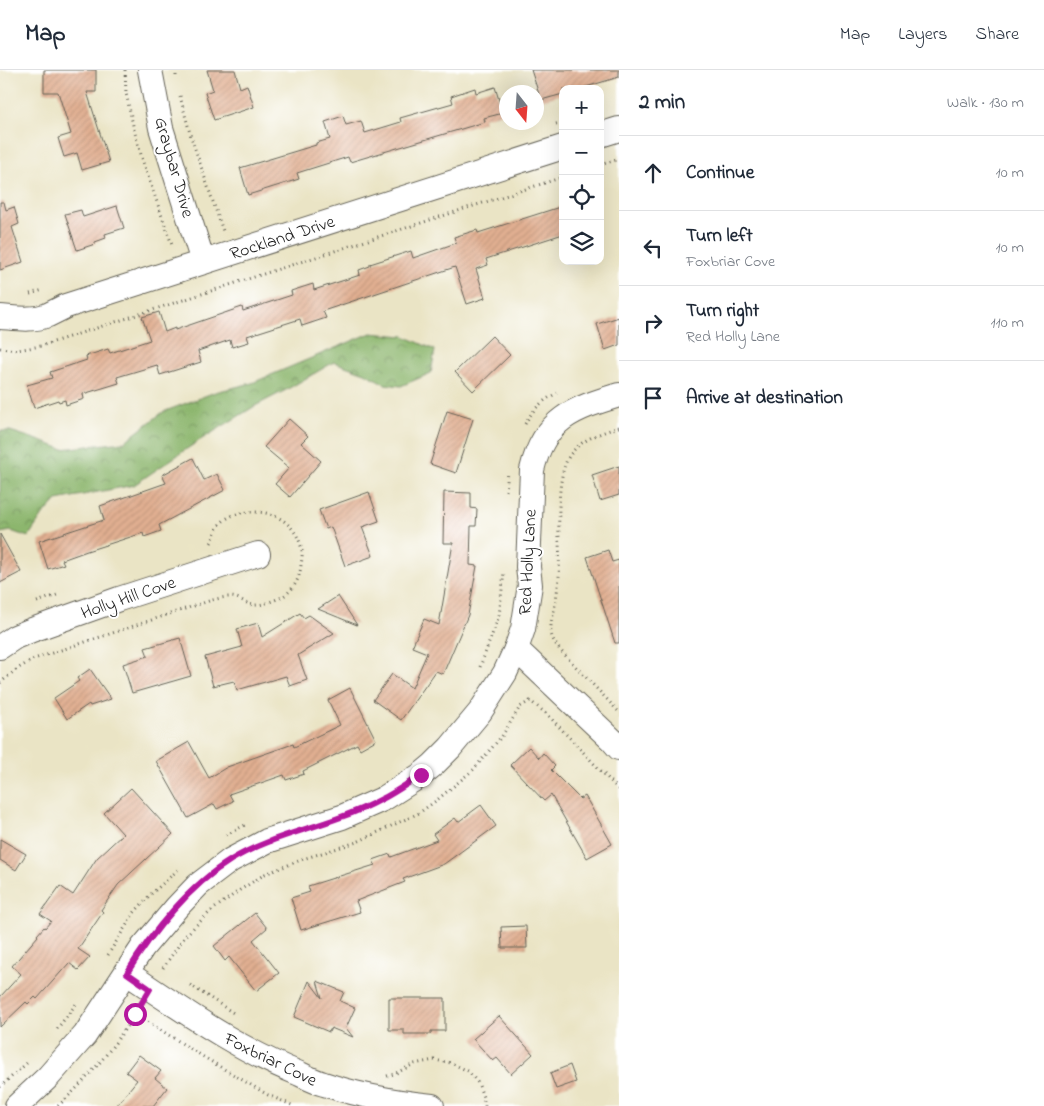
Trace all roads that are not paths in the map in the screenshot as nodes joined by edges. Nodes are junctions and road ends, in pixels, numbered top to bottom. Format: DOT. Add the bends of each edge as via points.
graph roads {
  1 [pos="150,70"];
  2 [pos="619,129"];
  3 [pos="604,134"];
  4 [pos="559,148"];
  5 [pos="203,262"];
  6 [pos="0,316"];
  7 [pos="619,395"];
  8 [pos="258,554"];
  9 [pos="0,647"];
  10 [pos="516,649"];
  11 [pos="617,742"];
  12 [pos="127,973"];
  13 [pos="17,1106"];
  14 [pos="432,1106"];
  1 -- 5 [label="street, Graybar Drive" via="162,128"];
  2 -- 3 [label="street"];
  4 -- 5 [label="street, Rockland Drive"];
  5 -- 6 [label="street, Rockland Drive" via="46,315 34,318"];
  7 -- 10 [label="street, Red Holly Lane" via="566,416 544,438 535,457 528,568 530,585 523,629"];
  8 -- 9 [label="street, Holly Hill Cove" via="32,630"];
  10 -- 11 [label="street"];
  10 -- 12 [label="street, Red Holly Lane" via="480,712 450,748 421,775 383,799 342,817 267,842 231,860 198,884 143,947"];
  12 -- 13 [label="street, Red Holly Lane" via="85,1035 48,1078"];
  12 -- 14 [label="street, Foxbriar Cove" via="214,1031 283,1068 348,1091"];
}
